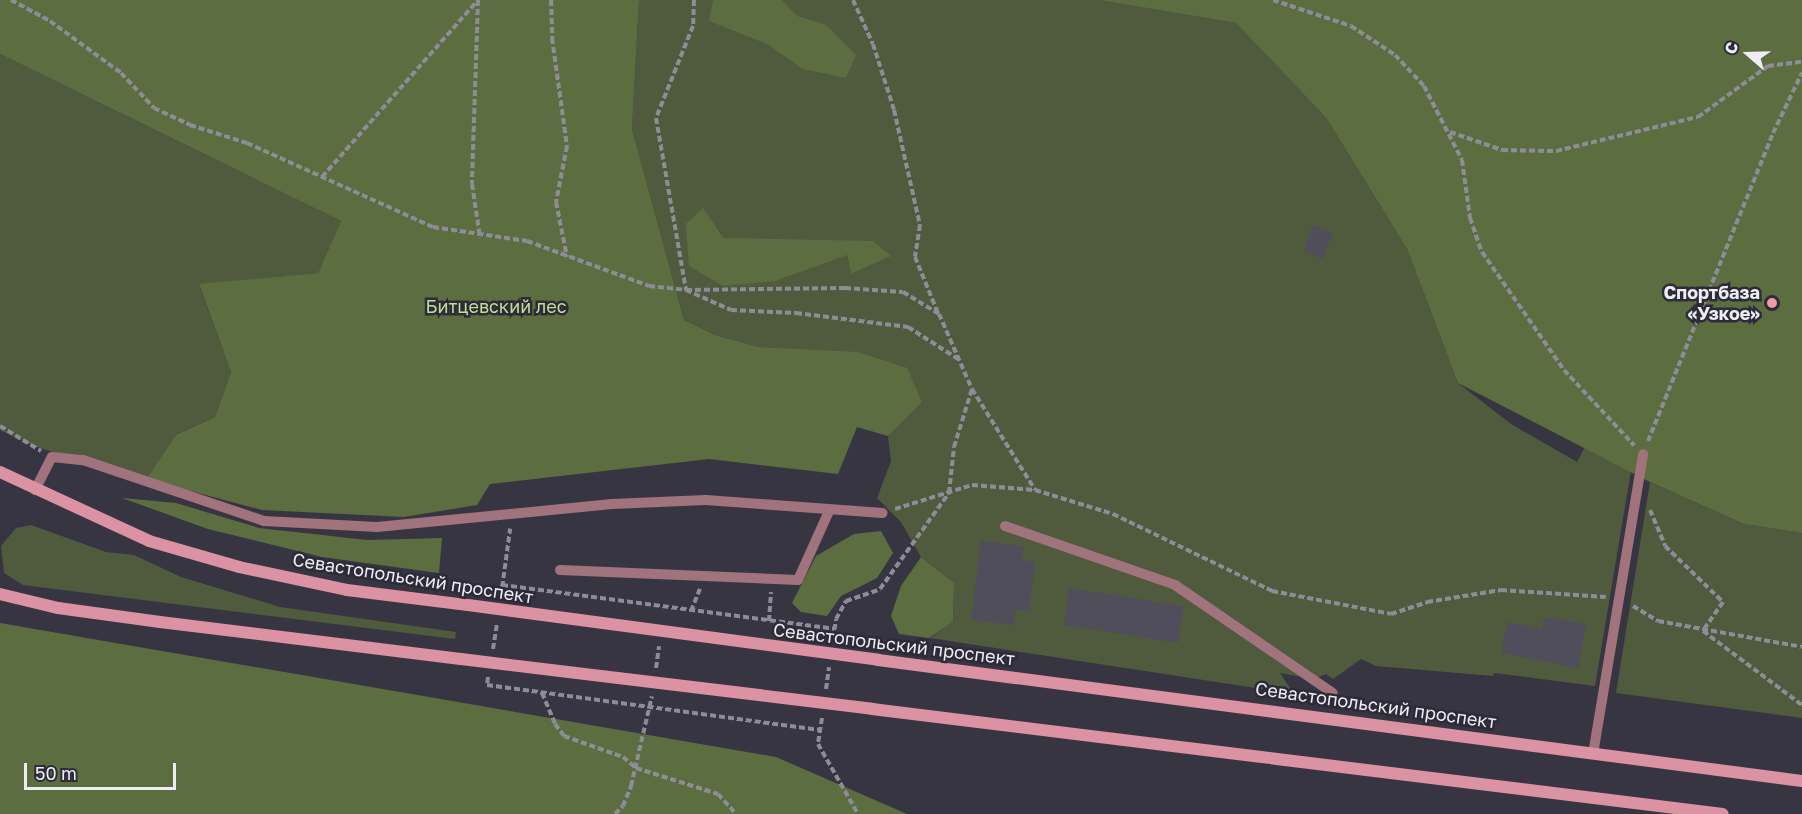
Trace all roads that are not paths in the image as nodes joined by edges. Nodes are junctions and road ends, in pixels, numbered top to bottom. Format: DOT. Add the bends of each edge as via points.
graph roads {
  1 [pos="1643,454"];
  2 [pos="0,472"];
  3 [pos="35,490"];
  4 [pos="829,511"];
  5 [pos="883,513"];
  6 [pos="1005,526"];
  7 [pos="560,570"];
  8 [pos="0,594"];
  9 [pos="1333,693"];
  10 [pos="1593,754"];
  11 [pos="1802,781"];
  12 [pos="1724,814"];
  1 -- 10 [label="lane" via="1635,482"];
  2 -- 3 [label="main road, Севастопольский проспект"];
  3 -- 4 [label="lane" via="52,457 83,460 264,521 377,527 612,504 706,500"];
  3 -- 10 [label="main road, Севастопольский проспект, bridge" via="149,541 239,567 347,590"];
  4 -- 5 [label="lane"];
  4 -- 7 [label="lane" via="798,580"];
  6 -- 9 [label="lane" via="1175,585"];
  8 -- 12 [label="main road, bridge" via="58,608 148,621"];
  10 -- 11 [label="main road, Севастопольский проспект"];
}
